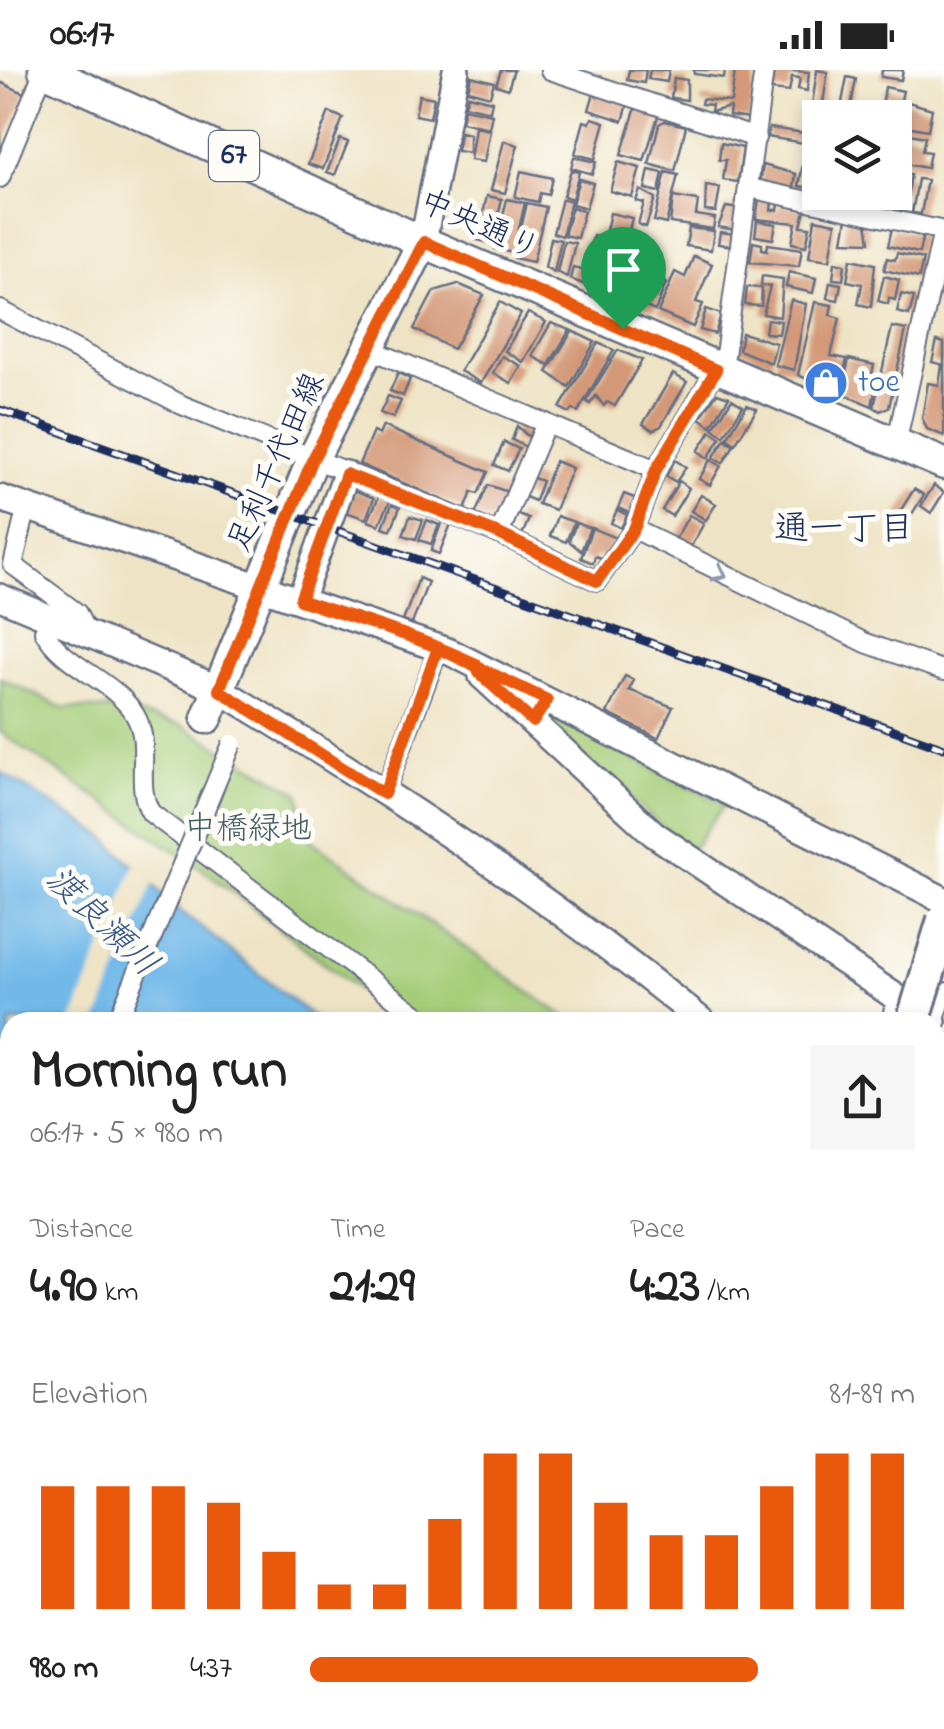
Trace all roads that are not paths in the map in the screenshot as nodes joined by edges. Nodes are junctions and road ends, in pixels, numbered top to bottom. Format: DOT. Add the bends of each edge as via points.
graph roads {
  1 [pos="44,70"];
  2 [pos="456,70"];
  3 [pos="550,70"];
  4 [pos="764,70"];
  5 [pos="756,138"];
  6 [pos="0,178"];
  7 [pos="750,188"];
  8 [pos="943,231"];
  9 [pos="424,242"];
  10 [pos="0,310"];
  11 [pos="370,349"];
  12 [pos="716,370"];
  13 [pos="546,422"];
  14 [pos="896,444"];
  15 [pos="312,461"];
  16 [pos="944,464"];
  17 [pos="656,470"];
  18 [pos="346,474"];
  19 [pos="0,498"];
  20 [pos="27,506"];
  21 [pos="634,529"];
  22 [pos="499,534"];
  23 [pos="261,586"];
  24 [pos="0,597"];
  25 [pos="300,600"];
  26 [pos="44,631"];
  27 [pos="86,632"];
  28 [pos="438,648"];
  29 [pos="476,664"];
  30 [pos="944,671"];
  31 [pos="219,690"];
  32 [pos="547,700"];
  33 [pos="207,718"];
  34 [pos="533,722"];
  35 [pos="235,736"];
  36 [pos="384,794"];
  37 [pos="944,900"];
  38 [pos="944,920"];
  39 [pos="121,1012"];
  40 [pos="413,1012"];
  41 [pos="691,1012"];
  42 [pos="896,1012"];
  43 [pos="901,1012"];
  1 -- 6 [label="street"];
  1 -- 9 [label="main road, 中央通り / 67"];
  2 -- 9 [label="street"];
  3 -- 5 [label="street"];
  4 -- 5 [label="street"];
  5 -- 7 [label="street"];
  7 -- 8 [label="street"];
  7 -- 12 [label="street" via="728,345"];
  8 -- 14 [label="street"];
  9 -- 11 [label="main road, 足利千代田線"];
  9 -- 12 [label="main road, 中央通り / 67"];
  10 -- 15 [label="street" via="182,406"];
  11 -- 13 [label="street"];
  11 -- 15 [label="main road, 足利千代田線"];
  12 -- 14 [label="main road, 中央通り / 67"];
  12 -- 17 [label="street"];
  13 -- 17 [label="street"];
  13 -- 22 [label="street"];
  14 -- 16 [label="main road, 中央通り / 67"];
  15 -- 18 [label="street"];
  15 -- 23 [label="main road, 足利千代田線"];
  17 -- 21 [label="street"];
  18 -- 22 [label="street"];
  18 -- 25 [label="street"];
  19 -- 20 [label="street"];
  20 -- 23 [label="street"];
  20 -- 27 [label="street" via="13,565 78,613"];
  21 -- 22 [label="street" via="597,581"];
  21 -- 30 [label="street, one-way" via="866,643"];
  23 -- 25 [label="street"];
  23 -- 31 [label="main road, 足利千代田線"];
  24 -- 27 [label="street"];
  25 -- 28 [label="street"];
  26 -- 40 [label="street" via="132,710 142,730 144,797 151,813"];
  27 -- 31 [label="street"];
  28 -- 29 [label="street"];
  28 -- 36 [label="street"];
  29 -- 32 [label="street"];
  29 -- 34 [label="street"];
  31 -- 33 [label="main road, 足利千代田線"];
  31 -- 36 [label="street"];
  32 -- 34 [label="street"];
  32 -- 37 [label="street"];
  34 -- 42 [label="street" via="654,834"];
  35 -- 39 [label="street, bridge"];
  36 -- 41 [label="street" via="604,941"];
  38 -- 43 [label="highway, bridge"];
}
